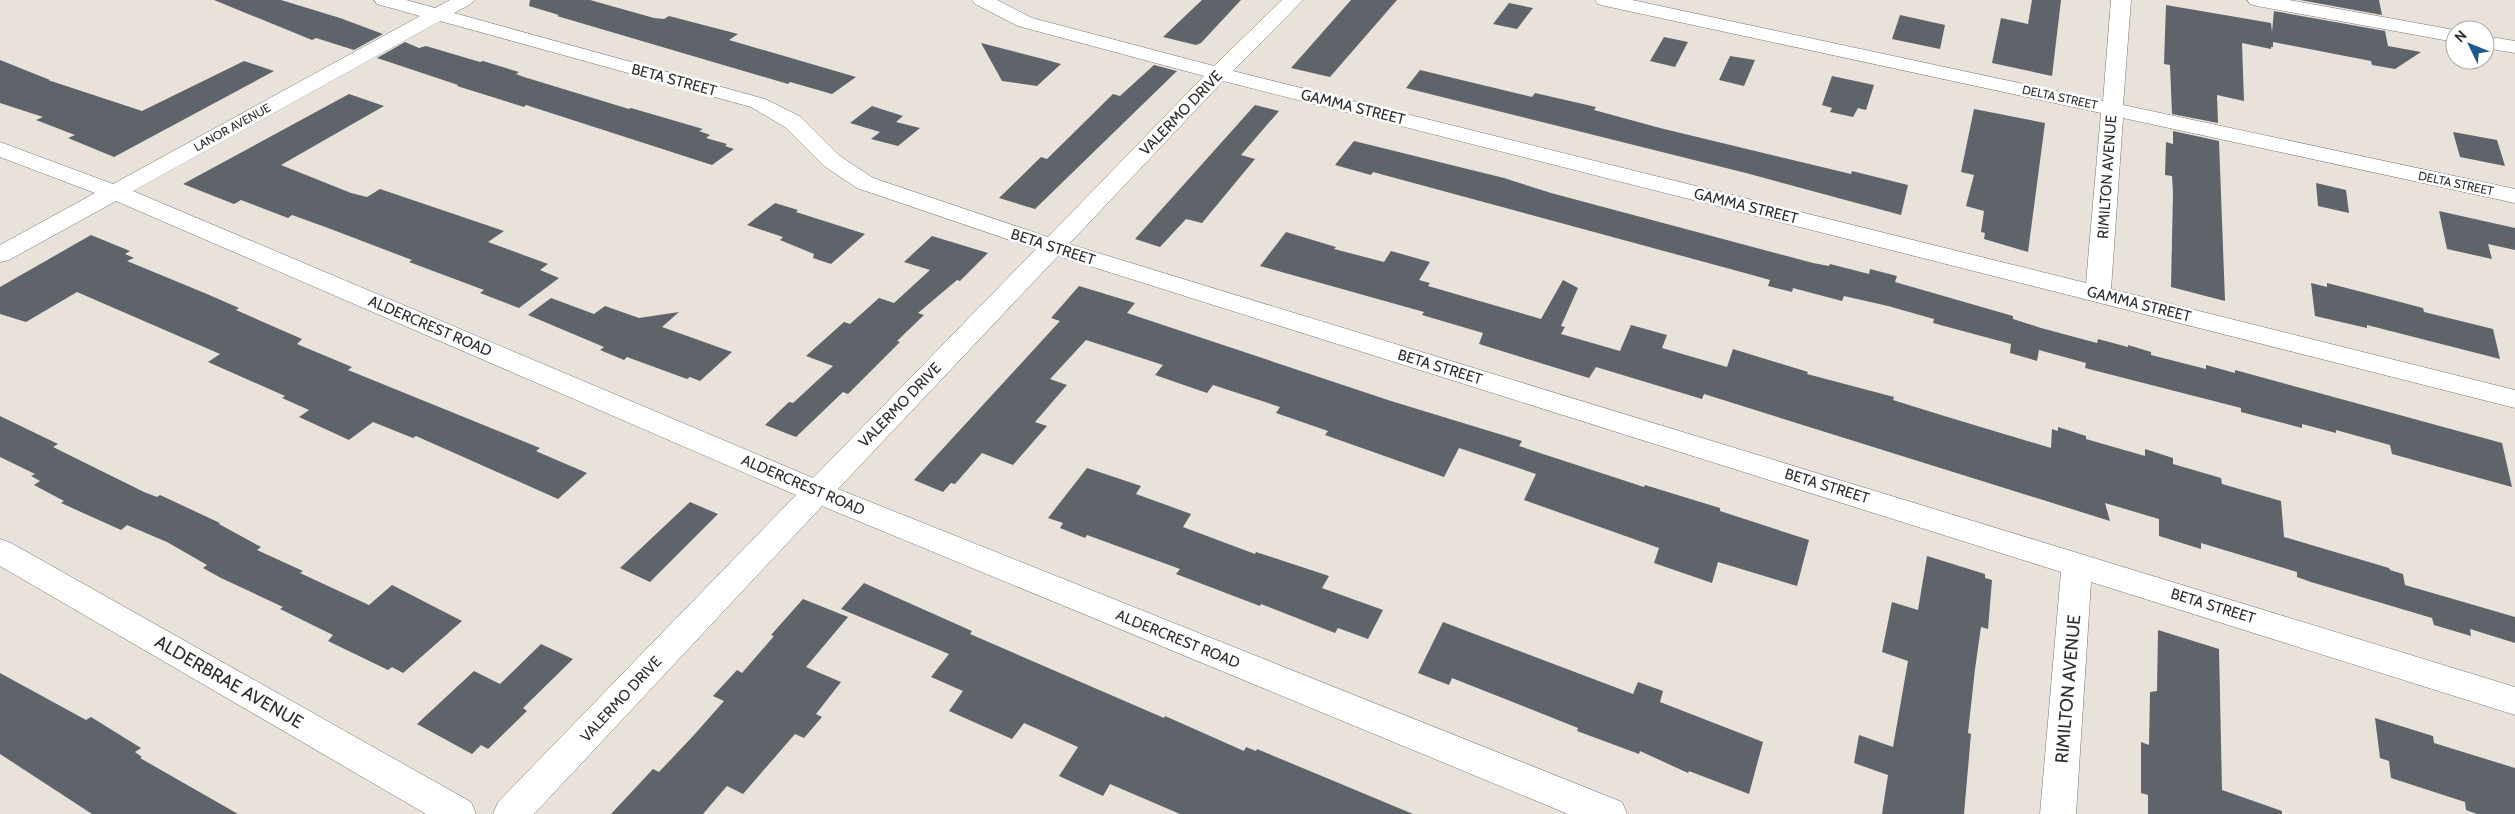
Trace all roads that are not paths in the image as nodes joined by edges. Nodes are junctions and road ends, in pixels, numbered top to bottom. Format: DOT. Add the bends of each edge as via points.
graph roads {
  1 [pos="384,0"];
  2 [pos="464,0"];
  3 [pos="982,0"];
  4 [pos="1292,0"];
  5 [pos="1605,0"];
  6 [pos="2121,0"];
  7 [pos="2257,0"];
  8 [pos="436,16"];
  9 [pos="2445,34"];
  10 [pos="2495,44"];
  11 [pos="2515,47"];
  12 [pos="1219,73"];
  13 [pos="2113,108"];
  14 [pos="0,149"];
  15 [pos="114,192"];
  16 [pos="2515,196"];
  17 [pos="1053,247"];
  18 [pos="0,255"];
  19 [pos="2098,294"];
  20 [pos="2515,399"];
  21 [pos="817,492"];
  22 [pos="0,552"];
  23 [pos="2078,563"];
  24 [pos="2515,701"];
  25 [pos="458,814"];
  26 [pos="512,814"];
  27 [pos="1609,814"];
  28 [pos="2058,814"];
  1 -- 8 [label="street, BETA STREET"];
  2 -- 8 [label="street, LANOR AVENUE"];
  3 -- 12 [label="street, GAMMA STREET" via="1025,22"];
  4 -- 12 [label="street, VALERMO DRIVE"];
  5 -- 13 [label="street, DELTA STREET"];
  6 -- 13 [label="street, RIMILTON AVENUE"];
  7 -- 9 [label="street"];
  8 -- 15 [label="street, LANOR AVENUE"];
  8 -- 17 [label="street, BETA STREET" via="758,103 793,122 832,161 865,183"];
  10 -- 11 [label="street"];
  12 -- 17 [label="street, VALERMO DRIVE"];
  12 -- 19 [label="street, GAMMA STREET"];
  13 -- 16 [label="street, DELTA STREET"];
  13 -- 19 [label="street, RIMILTON AVENUE"];
  14 -- 15 [label="street, ALDERCREST ROAD"];
  15 -- 18 [label="street, LANOR AVENUE"];
  15 -- 21 [label="street, ALDERCREST ROAD"];
  17 -- 21 [label="street, VALERMO DRIVE"];
  17 -- 23 [label="street, BETA STREET"];
  19 -- 20 [label="street, GAMMA STREET"];
  21 -- 26 [label="street, VALERMO DRIVE"];
  21 -- 27 [label="street, ALDERCREST ROAD"];
  22 -- 25 [label="street, ALDERBRAE AVENUE"];
  23 -- 24 [label="street, BETA STREET"];
  23 -- 28 [label="street, RIMILTON AVENUE"];
}
